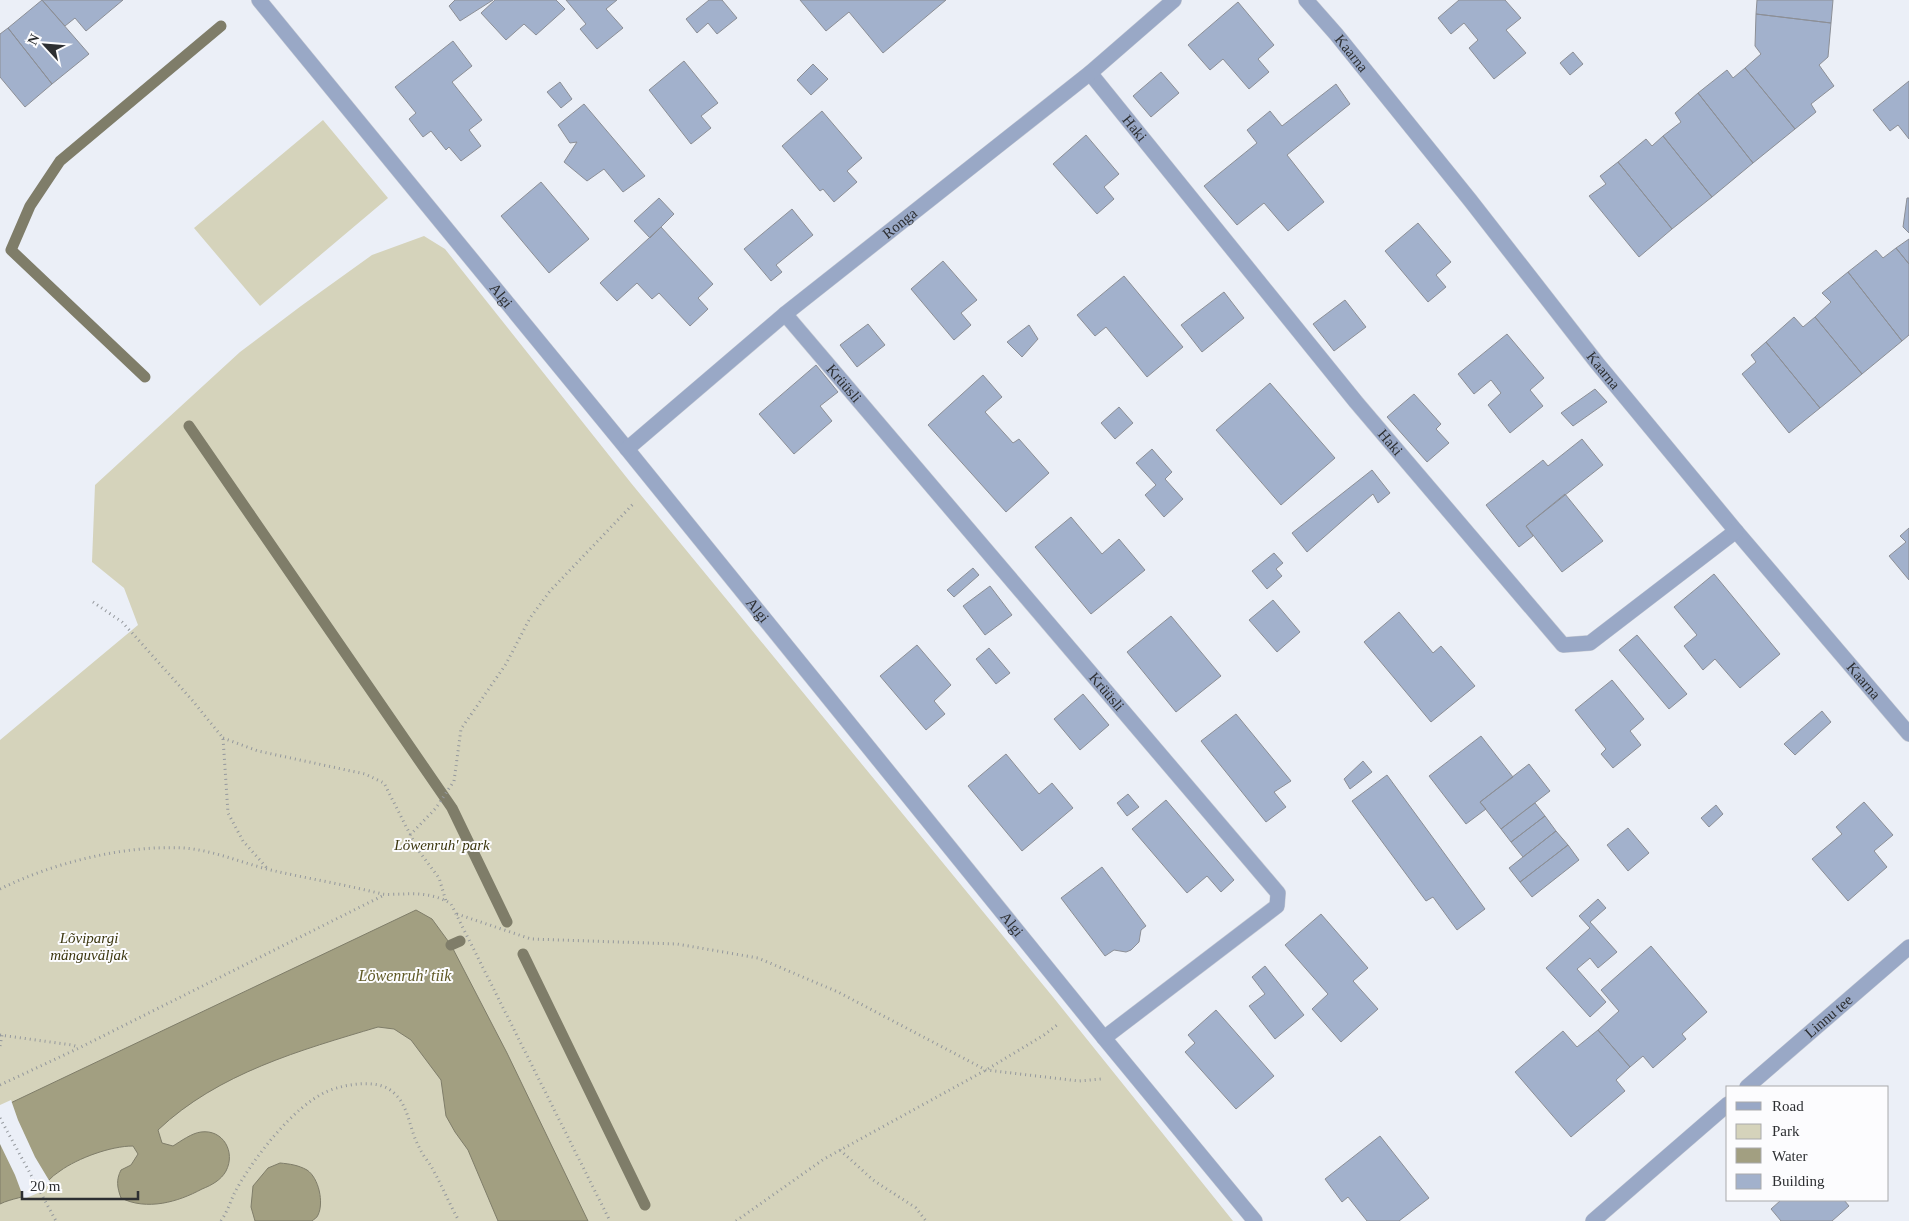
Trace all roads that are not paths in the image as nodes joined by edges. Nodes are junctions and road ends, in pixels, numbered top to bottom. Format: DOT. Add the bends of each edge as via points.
graph roads {
  1 [pos="259,0"];
  2 [pos="1174,0"];
  3 [pos="1306,0"];
  4 [pos="1090,73"];
  5 [pos="785,314"];
  6 [pos="627,449"];
  7 [pos="1736,531"];
  8 [pos="1909,734"];
  9 [pos="1909,947"];
  10 [pos="1104,1038"];
  11 [pos="1748,1086"];
  12 [pos="1726,1106"];
  13 [pos="1255,1221"];
  14 [pos="1593,1221"];
  1 -- 6 [label="street, Algi"];
  2 -- 4 [label="street, Ronga"];
  3 -- 7 [label="street, Kaarna"];
  4 -- 5 [label="street, Ronga"];
  4 -- 7 [label="street, Haki" via="1356,402 1563,645 1590,643"];
  5 -- 6 [label="street, Ronga"];
  5 -- 10 [label="street, Krüüsli" via="1278,893 1277,906"];
  6 -- 10 [label="street, Algi"];
  7 -- 8 [label="street, Kaarna"];
  9 -- 11 [label="street, Linnu tee"];
  10 -- 13 [label="street, Algi"];
  12 -- 14 [label="street"];
}
